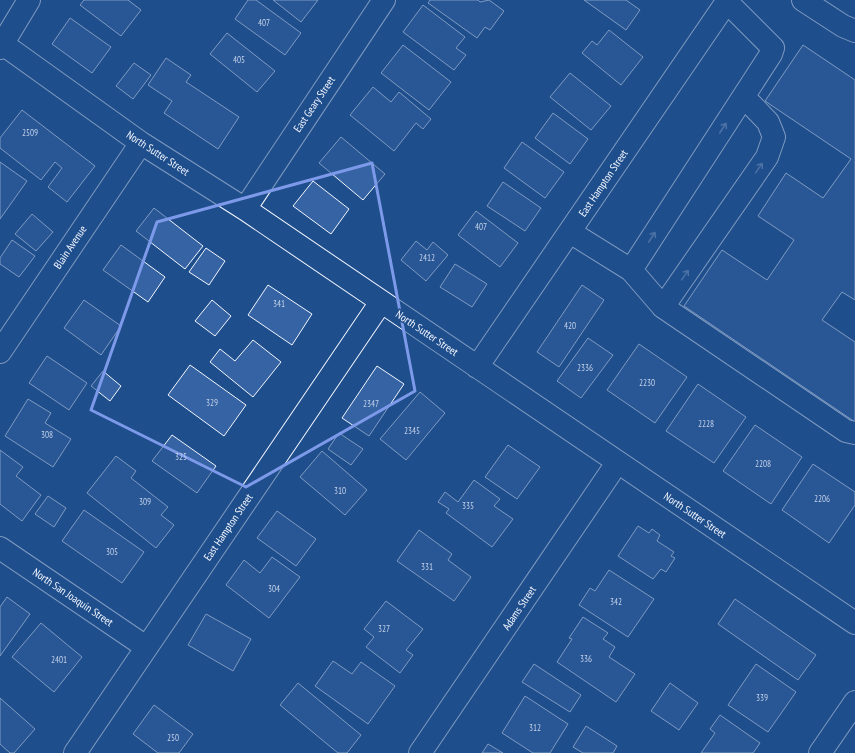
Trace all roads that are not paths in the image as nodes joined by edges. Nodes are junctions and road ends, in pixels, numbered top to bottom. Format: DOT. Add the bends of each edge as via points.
graph roads {
  1 [pos="29,0"];
  2 [pos="384,0"];
  3 [pos="803,0"];
  4 [pos="727,1"];
  5 [pos="855,31"];
  6 [pos="1,45"];
  7 [pos="744,97"];
  8 [pos="141,143"];
  9 [pos="245,209"];
  10 [pos="570,232"];
  11 [pos="631,270"];
  12 [pos="381,302"];
  13 [pos="663,307"];
  14 [pos="0,352"];
  15 [pos="477,367"];
  16 [pos="855,433"];
  17 [pos="617,463"];
  18 [pos="0,548"];
  19 [pos="855,623"];
  20 [pos="146,647"];
  21 [pos="855,702"];
  22 [pos="75,753"];
  23 [pos="420,753"];
  24 [pos="820,753"];
  1 -- 6 [label="street"];
  2 -- 9 [label="street, East Geary Street"];
  3 -- 5 [label="street"];
  4 -- 7 [label="street" via="773,48"];
  4 -- 10 [label="street, East Hampton Street"];
  6 -- 8 [label="street, North Sutter Street"];
  11 -- 7 [label="street, one-way"];
  13 -- 7 [label="street, one-way" via="767,157 774,137 768,122"];
  8 -- 9 [label="street, North Sutter Street"];
  8 -- 14 [label="street, Blain Avenue"];
  9 -- 12 [label="street, North Sutter Street"];
  10 -- 11 [label="street"];
  10 -- 15 [label="street, East Hampton Street"];
  11 -- 13 [label="street"];
  12 -- 15 [label="street, North Sutter Street"];
  12 -- 20 [label="street, East Hampton Street"];
  13 -- 16 [label="street" via="846,431"];
  15 -- 17 [label="street, North Sutter Street"];
  17 -- 19 [label="street, North Sutter Street"];
  17 -- 23 [label="street, Adams Street"];
  18 -- 20 [label="street, North San Joaquin Street"];
  20 -- 22 [label="street, East Hampton Street"];
  21 -- 24 [label="street"];
}
